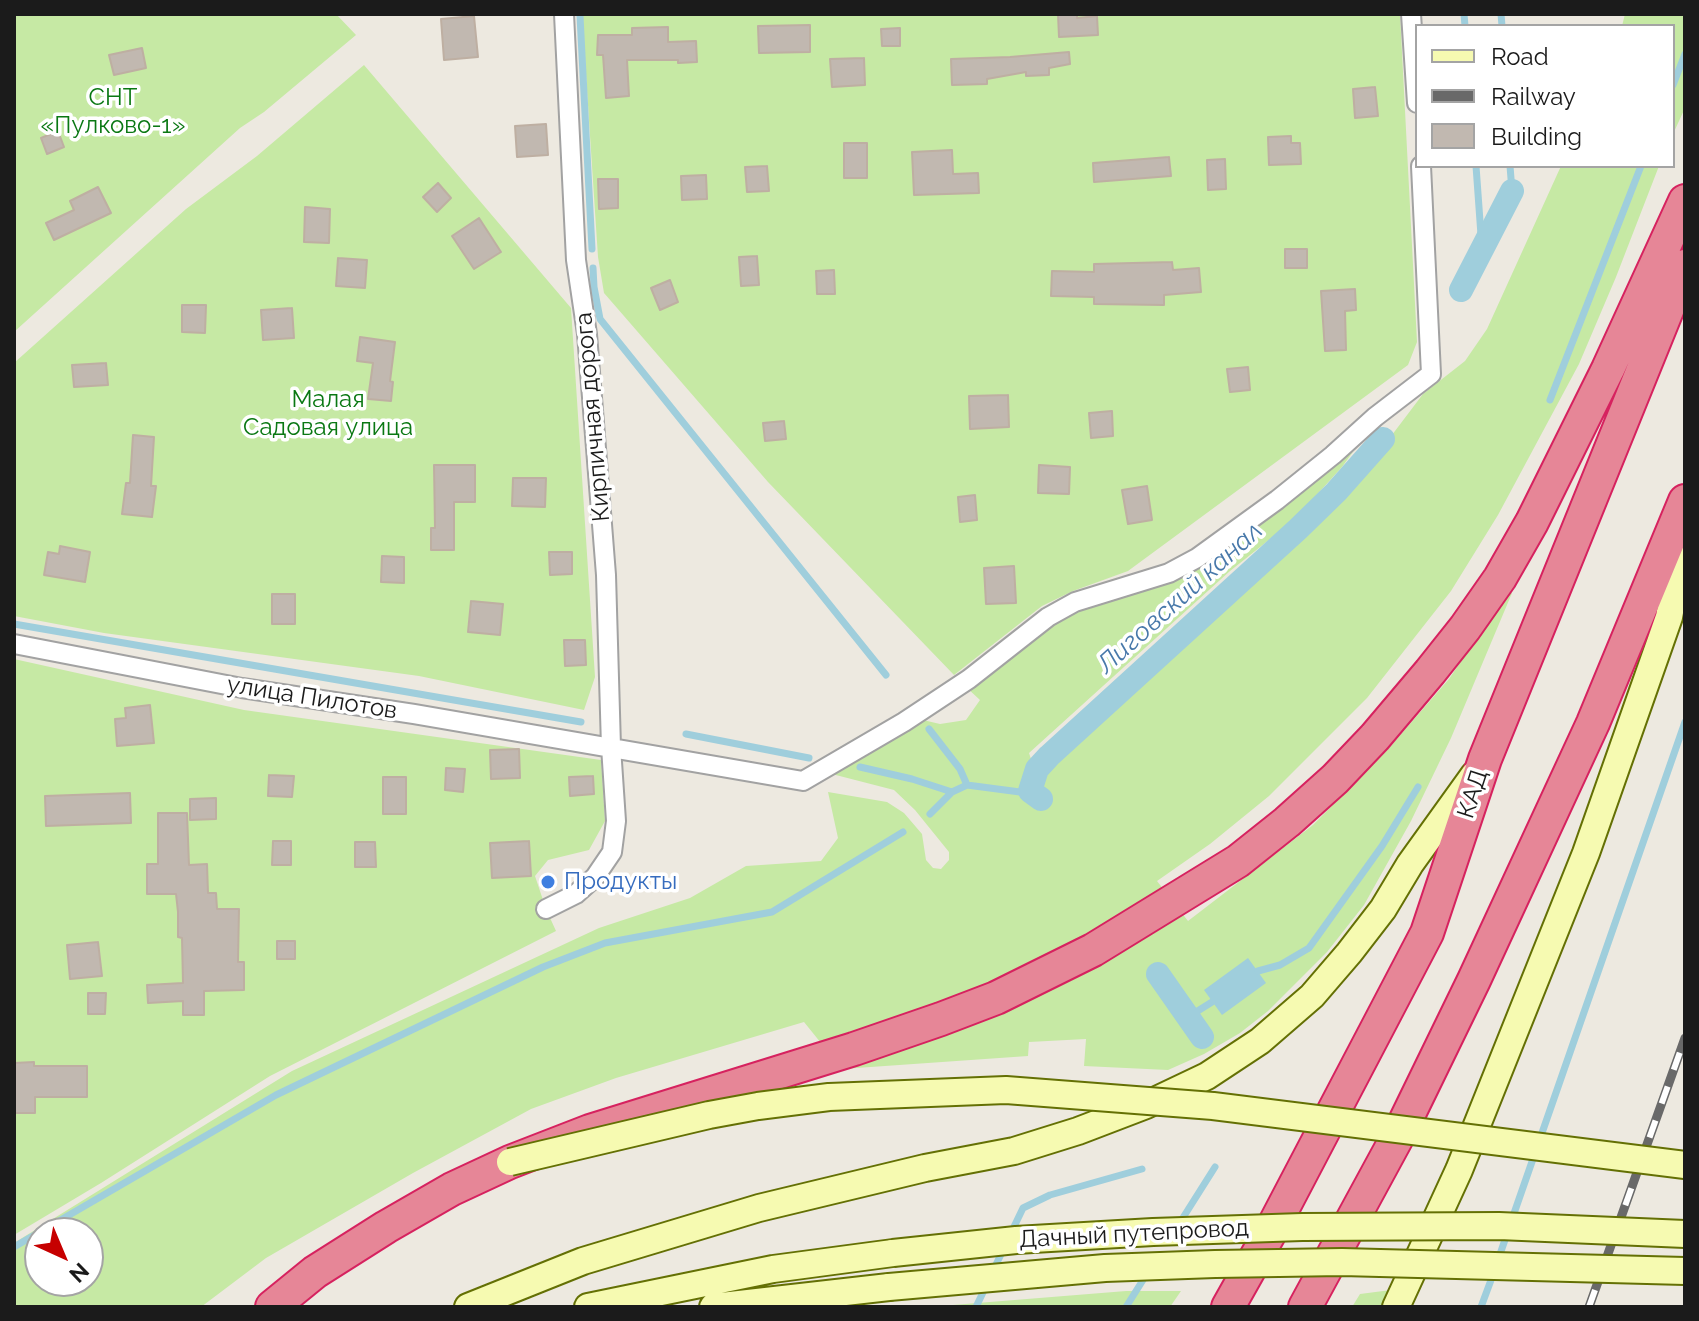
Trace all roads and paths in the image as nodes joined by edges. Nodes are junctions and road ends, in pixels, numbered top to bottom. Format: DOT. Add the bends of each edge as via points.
graph roads {
  1 [pos="564,14"];
  2 [pos="1411,14"];
  3 [pos="1415,73"];
  4 [pos="1421,168"];
  5 [pos="1685,201"];
  6 [pos="1685,266"];
  7 [pos="1685,501"];
  8 [pos="1685,535"];
  9 [pos="14,644"];
  10 [pos="611,747"];
  11 [pos="1485,759"];
  12 [pos="546,909"];
  13 [pos="510,1162"];
  14 [pos="1685,1165"];
  15 [pos="1685,1234"];
  16 [pos="1685,1271"];
  17 [pos="832,1294"];
  18 [pos="272,1307"];
  19 [pos="468,1307"];
  20 [pos="588,1307"];
  21 [pos="713,1307"];
  22 [pos="795,1307"];
  23 [pos="1228,1307"];
  24 [pos="1305,1307"];
  25 [pos="1396,1307"];
  1 -- 10 [label="street, Кирпичная дорога" via="576,260 606,575"];
  2 -- 3 [label="street"];
  4 -- 10 [label="street, улица Пилотов" via="1417,199 1431,374 1197,558 1169,573 1075,602 1048,617 904,722 803,781"];
  5 -- 13 [label="highway, bridge" via="1608,369 1500,578 1384,726 1287,822 1185,895 1079,958 996,998"];
  6 -- 11 [label="highway, КАД"];
  7 -- 24 [label="highway" via="1593,723 1474,980 1400,1132"];
  8 -- 25 [label="main road" via="1669,617 1586,853 1459,1170"];
  9 -- 10 [label="street, улица Пилотов" via="242,688"];
  10 -- 12 [label="street, Кирпичная дорога" via="616,821 612,852 576,894"];
  11 -- 19 [label="main road" via="1383,909 1312,996 1260,1041 1207,1076 1078,1131 1014,1151 759,1208 583,1261"];
  11 -- 23 [label="highway, КАД" via="1427,933"];
  13 -- 14 [label="main road, bridge" via="758,1106 829,1097 1006,1090 1213,1106"];
  13 -- 18 [label="highway" via="386,1227"];
  15 -- 20 [label="main road, Дачный путепровод, bridge" via="1499,1226 1302,1227 1016,1240 773,1269"];
  16 -- 17 [label="main road, Дачный путепровод, bridge" via="1215,1264 1105,1268"];
  17 -- 21 [label="main road, Дачный путепровод"];
  17 -- 22 [label="main road"];
}
